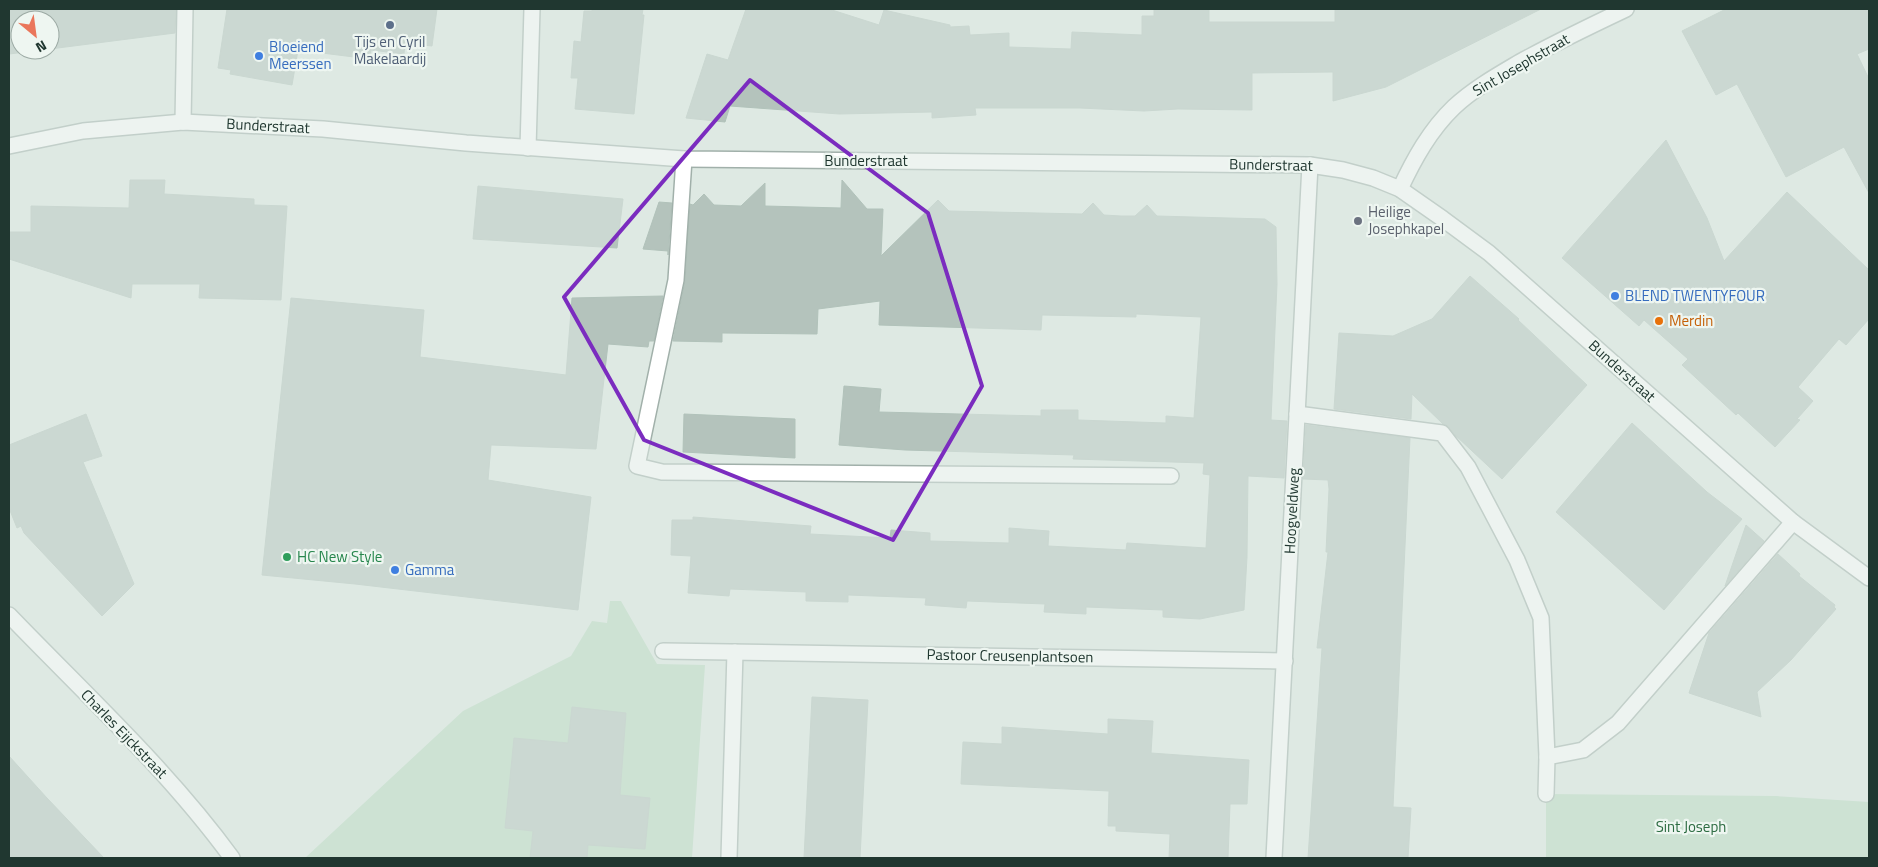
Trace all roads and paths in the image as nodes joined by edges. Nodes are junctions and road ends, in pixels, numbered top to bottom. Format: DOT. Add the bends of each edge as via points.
graph roads {
  1 [pos="185,9"];
  2 [pos="532,9"];
  3 [pos="1626,9"];
  4 [pos="183,122"];
  5 [pos="9,146"];
  6 [pos="528,148"];
  7 [pos="684,159"];
  8 [pos="1310,164"];
  9 [pos="1400,189"];
  10 [pos="1297,414"];
  11 [pos="1172,476"];
  12 [pos="1793,522"];
  13 [pos="1869,578"];
  14 [pos="9,615"];
  15 [pos="663,651"];
  16 [pos="735,652"];
  17 [pos="1285,661"];
  18 [pos="1547,758"];
  19 [pos="1546,794"];
  20 [pos="232,858"];
  21 [pos="729,858"];
  22 [pos="1274,858"];
  1 -- 4 [label="street"];
  2 -- 6 [label="street"];
  3 -- 9 [label="street, Sint Josephstraat" via="1499,74 1454,107 1429,136"];
  4 -- 5 [label="street, Bunderstraat" via="82,131"];
  4 -- 6 [label="street, Bunderstraat" via="323,129"];
  6 -- 7 [label="street, Bunderstraat"];
  7 -- 8 [label="street, Bunderstraat"];
  7 -- 11 [label="street" via="676,280 637,466 662,472"];
  8 -- 9 [label="street, Bunderstraat" via="1373,178"];
  8 -- 10 [label="street, Hoogveldweg"];
  9 -- 12 [label="street, Bunderstraat" via="1489,253"];
  10 -- 17 [label="street, Hoogveldweg"];
  10 -- 18 [label="street" via="1442,433 1468,467 1517,560 1541,618"];
  12 -- 13 [label="street, Bunderstraat"];
  12 -- 18 [label="street" via="1618,723 1583,750"];
  14 -- 20 [label="street, Charles Eijckstraat" via="166,777"];
  15 -- 16 [label="street, Pastoor Creusenplantsoen"];
  16 -- 17 [label="street, Pastoor Creusenplantsoen"];
  16 -- 21 [label="street"];
  17 -- 22 [label="street, Hoogveldweg"];
  18 -- 19 [label="street"];
}
